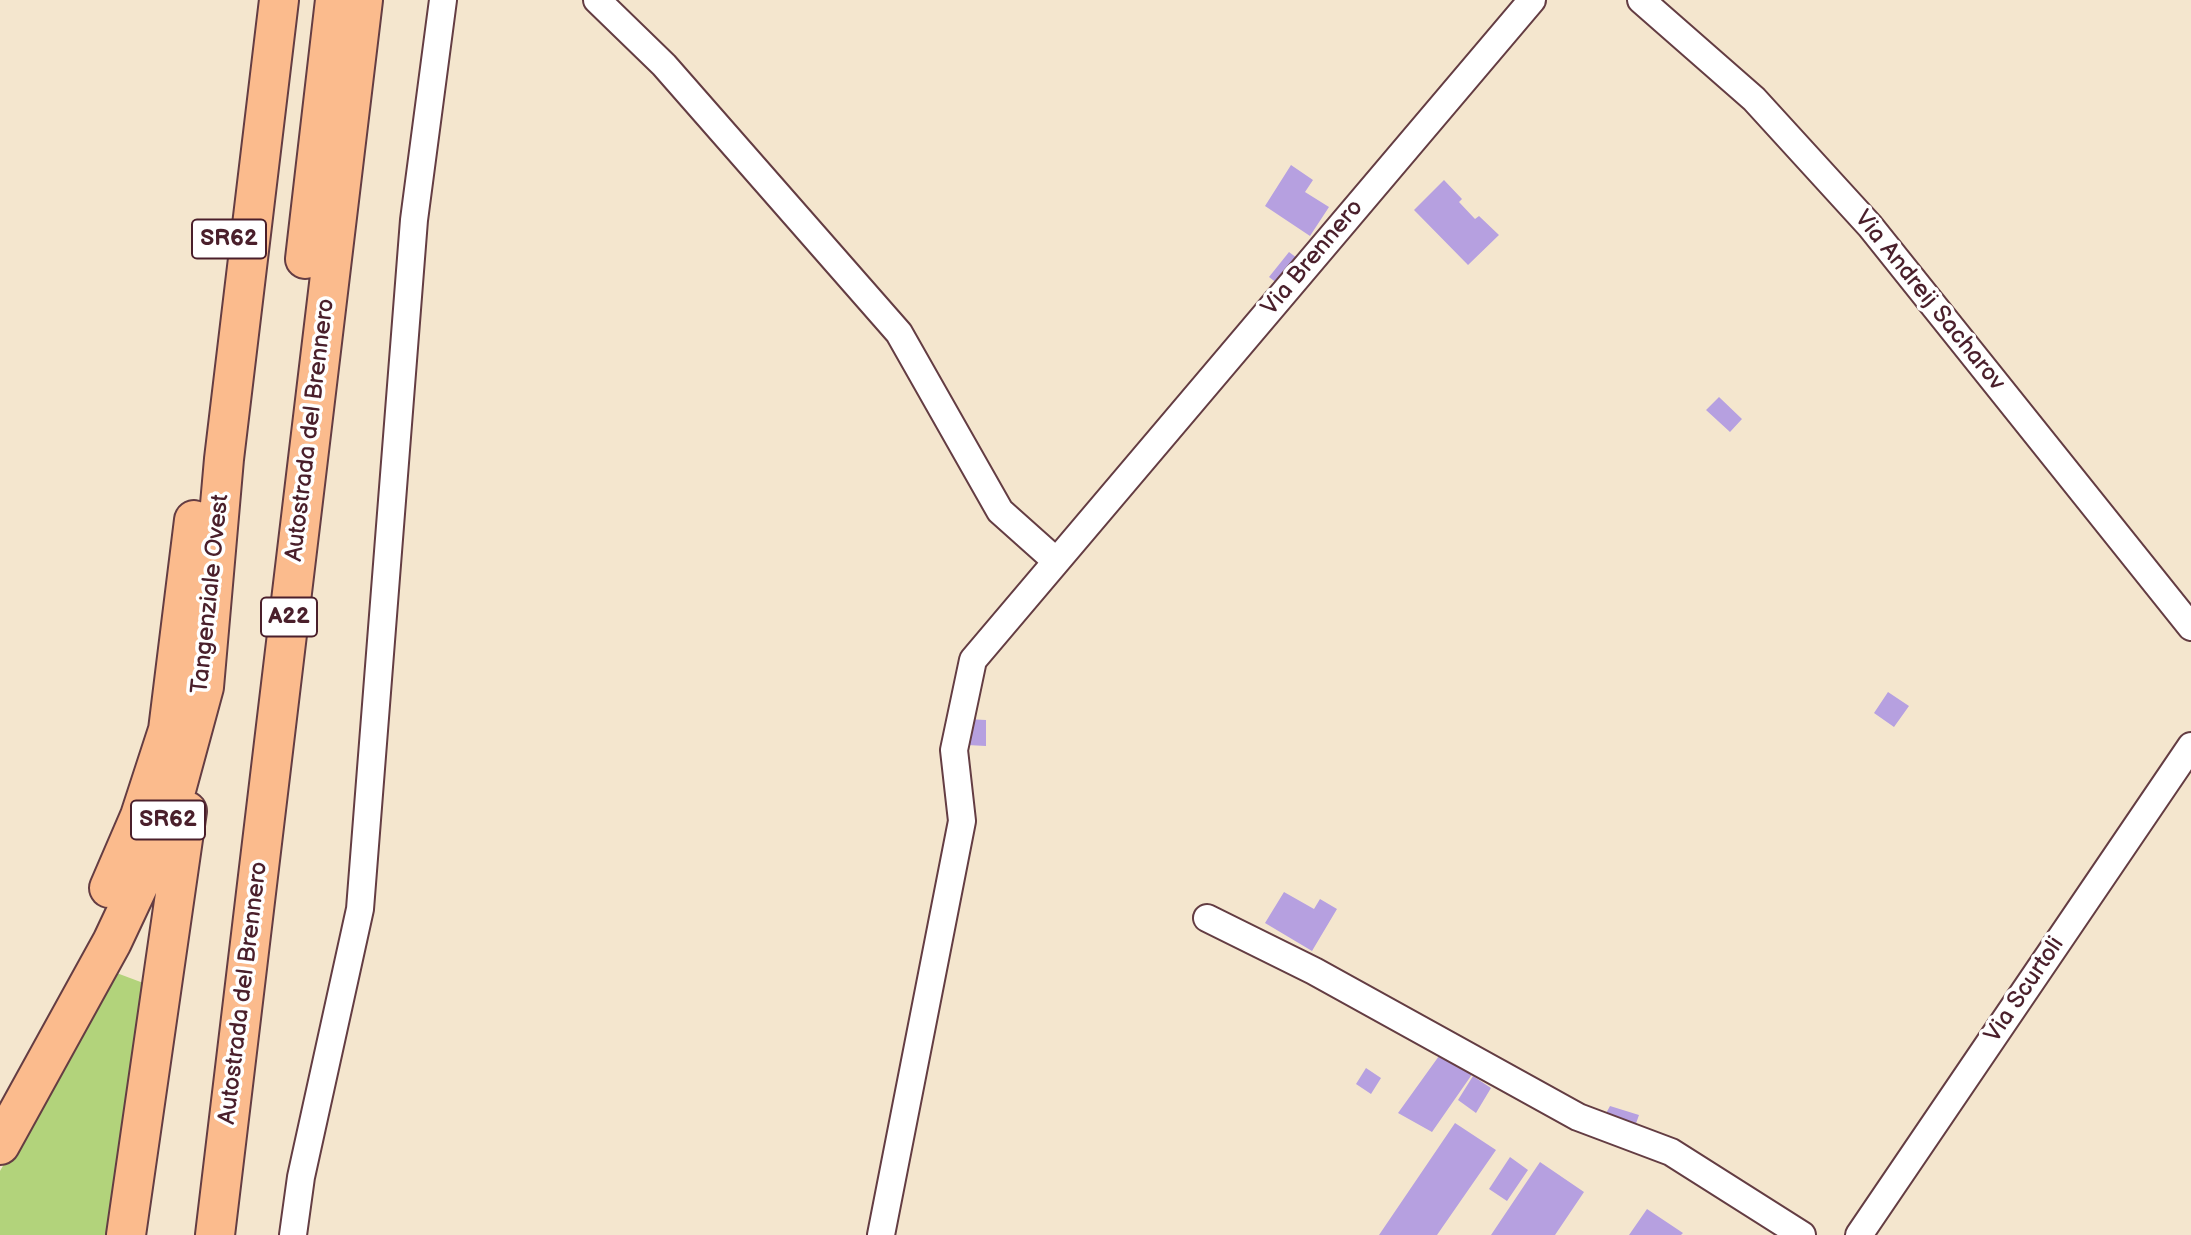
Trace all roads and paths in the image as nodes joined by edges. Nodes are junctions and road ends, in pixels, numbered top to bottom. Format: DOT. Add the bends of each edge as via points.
graph roads {
  1 [pos="257,0"];
  2 [pos="279,0"];
  3 [pos="335,0"];
  4 [pos="363,0"];
  5 [pos="443,0"];
  6 [pos="597,0"];
  7 [pos="1532,0"];
  8 [pos="1642,0"];
  9 [pos="1056,561"];
  10 [pos="2191,627"];
  11 [pos="204,687"];
  12 [pos="2191,746"];
  13 [pos="1206,918"];
  14 [pos="4,1087"];
  15 [pos="0,1145"];
  16 [pos="126,1235"];
  17 [pos="190,1235"];
  18 [pos="215,1235"];
  19 [pos="293,1235"];
  20 [pos="881,1235"];
  21 [pos="1802,1235"];
  22 [pos="1859,1235"];
  1 -- 14 [label="highway, Tangenziale Ovest / SR62" via="168,730 140,816 102,905"];
  2 -- 11 [label="highway, Tangenziale Ovest / SR62" via="224,459"];
  3 -- 17 [label="highway, Autostrada del Brennero / A22"];
  4 -- 18 [label="highway, Autostrada del Brennero / A22"];
  5 -- 19 [label="street" via="414,220 360,909"];
  6 -- 9 [label="street" via="664,65 899,333 1000,511"];
  7 -- 9 [label="street, Via Brennero"];
  8 -- 10 [label="street, Via Andreij Sacharov" via="1754,99 1870,226"];
  9 -- 20 [label="street, Via Brennero" via="973,660 954,750 962,821"];
  11 -- 15 [label="highway, Tangenziale Ovest / SR62" via="166,827 112,942"];
  11 -- 16 [label="highway"];
  12 -- 22 [label="street, Via Scurtoli"];
  13 -- 21 [label="street" via="1314,971 1578,1117 1671,1152"];
}
